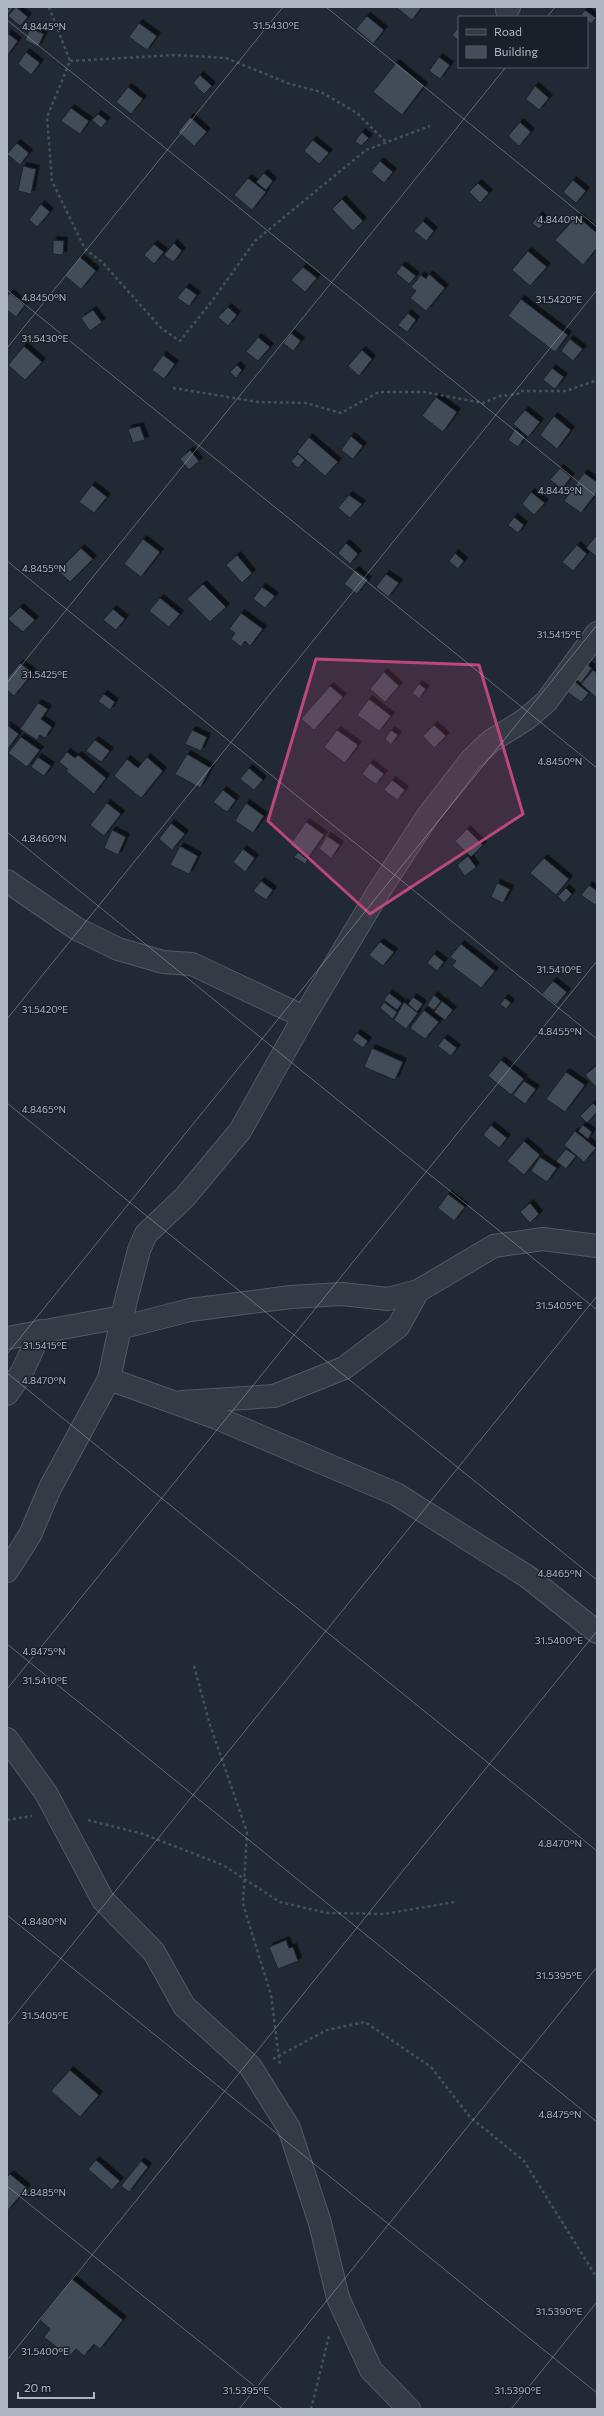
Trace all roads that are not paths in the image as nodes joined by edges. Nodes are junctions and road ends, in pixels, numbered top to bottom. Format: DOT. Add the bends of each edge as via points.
graph roads {
  1 [pos="597,633"];
  2 [pos="7,881"];
  3 [pos="304,1017"];
  4 [pos="595,1244"];
  5 [pos="418,1291"];
  6 [pos="121,1323"];
  7 [pos="41,1331"];
  8 [pos="7,1338"];
  9 [pos="109,1379"];
  10 [pos="7,1394"];
  11 [pos="173,1402"];
  12 [pos="7,1571"];
  13 [pos="597,1632"];
  14 [pos="7,1739"];
  15 [pos="409,2409"];
  1 -- 3 [label="street" via="546,702 526,719 491,741 472,760 431,812 379,891"];
  2 -- 3 [label="street" via="77,929 118,949 163,962 192,964"];
  3 -- 6 [label="street" via="240,1131 184,1196 146,1234 139,1250"];
  4 -- 5 [label="street" via="543,1239 494,1246"];
  5 -- 6 [label="street" via="388,1300 342,1294 290,1297 190,1310"];
  5 -- 11 [label="street" via="398,1327 344,1368 274,1396"];
  6 -- 7 [label="street"];
  6 -- 9 [label="street"];
  7 -- 8 [label="street"];
  7 -- 10 [label="street" via="22,1372"];
  9 -- 11 [label="street"];
  9 -- 12 [label="street" via="50,1488 30,1535"];
  11 -- 13 [label="street" via="396,1494 528,1577"];
  14 -- 15 [label="street" via="46,1793 103,1900 154,1952 184,2006 250,2066 289,2128 320,2223 338,2298 371,2370"];
}
